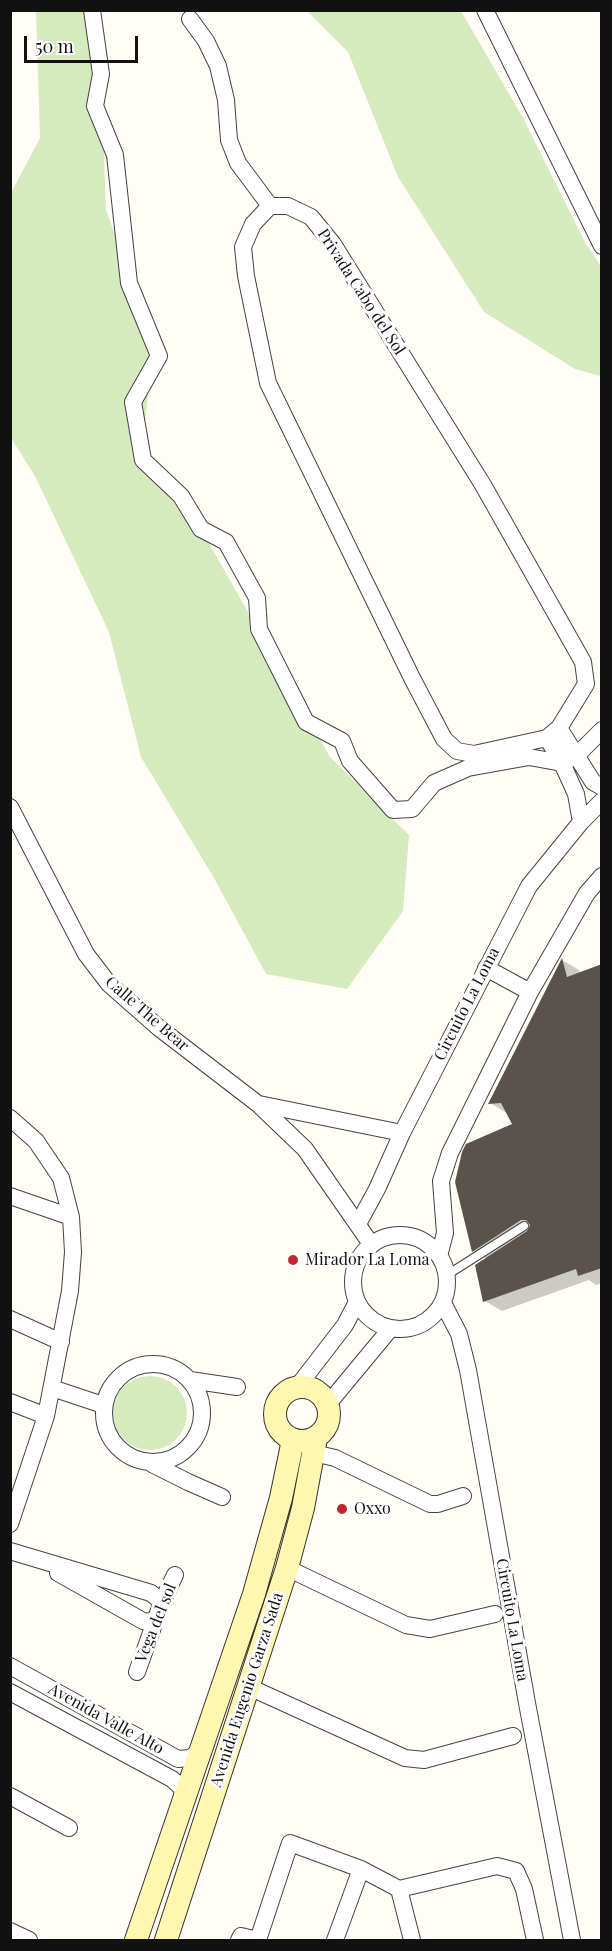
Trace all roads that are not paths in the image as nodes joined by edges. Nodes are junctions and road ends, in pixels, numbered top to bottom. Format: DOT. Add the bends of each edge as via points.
graph roads {
  1 [pos="92,10"];
  2 [pos="485,10"];
  3 [pos="190,19"];
  4 [pos="270,206"];
  5 [pos="602,246"];
  6 [pos="602,730"];
  7 [pos="553,733"];
  8 [pos="569,759"];
  9 [pos="602,787"];
  10 [pos="602,801"];
  11 [pos="10,807"];
  12 [pos="581,822"];
  13 [pos="602,876"];
  14 [pos="486,968"];
  15 [pos="530,992"];
  16 [pos="258,1104"];
  17 [pos="10,1118"];
  18 [pos="402,1133"];
  19 [pos="10,1196"];
  20 [pos="71,1216"];
  21 [pos="358,1224"];
  22 [pos="524,1226"];
  23 [pos="370,1244"];
  24 [pos="440,1256"];
  25 [pos="447,1275"];
  26 [pos="357,1302"];
  27 [pos="443,1302"];
  28 [pos="10,1319"];
  29 [pos="391,1328"];
  30 [pos="61,1342"];
  31 [pos="190,1380"];
  32 [pos="298,1386"];
  33 [pos="237,1387"];
  34 [pos="52,1388"];
  35 [pos="10,1402"];
  36 [pos="328,1404"];
  37 [pos="103,1405"];
  38 [pos="46,1416"];
  39 [pos="293,1440"];
  40 [pos="315,1445"];
  41 [pos="152,1464"];
  42 [pos="463,1496"];
  43 [pos="222,1497"];
  44 [pos="10,1524"];
  45 [pos="10,1551"];
  46 [pos="33,1559"];
  47 [pos="287,1568"];
  48 [pos="175,1575"];
  49 [pos="265,1597"];
  50 [pos="162,1602"];
  51 [pos="495,1614"];
  52 [pos="156,1619"];
  53 [pos="10,1666"];
  54 [pos="136,1672"];
  55 [pos="249,1687"];
  56 [pos="10,1692"];
  57 [pos="513,1736"];
  58 [pos="202,1750"];
  59 [pos="10,1796"];
  60 [pos="183,1807"];
  61 [pos="69,1828"];
  62 [pos="362,1869"];
  63 [pos="399,1889"];
  64 [pos="10,1931"];
  65 [pos="29,1941"];
  66 [pos="136,1941"];
  67 [pos="166,1941"];
  68 [pos="239,1941"];
  69 [pos="257,1941"];
  70 [pos="335,1941"];
  71 [pos="412,1941"];
  72 [pos="535,1941"];
  73 [pos="572,1941"];
  1 -- 8 [label="street" via="101,74 95,106 115,155 129,282 159,356 133,402 143,460 181,496 201,529 226,542 257,598 259,629 306,722 342,741 350,761 393,810 412,809 434,783 468,768 529,757"];
  2 -- 5 [label="street"];
  3 -- 4 [label="street" via="218,66 229,140 238,163"];
  4 -- 7 [label="street, Privada Cabo del Sol" via="288,206 311,217 333,244 483,485 583,662 586,684"];
  4 -- 7 [label="street" via="253,224 243,247 268,383 444,739 457,751 474,754"];
  6 -- 8 [label="street"];
  7 -- 8 [label="street"];
  8 -- 9 [label="street"];
  8 -- 12 [label="street"];
  10 -- 12 [label="street, Circuito La Loma"];
  11 -- 16 [label="street, Calle The Bear" via="86,954 109,984"];
  12 -- 14 [label="street, Circuito La Loma" via="529,886"];
  13 -- 15 [label="street" via="587,893"];
  14 -- 15 [label="street"];
  14 -- 18 [label="street, Circuito La Loma"];
  15 -- 24 [label="street" via="444,1168 441,1181 445,1233"];
  16 -- 18 [label="street, Calle The Bear"];
  16 -- 21 [label="street, Calle The Bear" via="305,1149"];
  17 -- 20 [label="street" via="36,1141 61,1178"];
  18 -- 21 [label="street, Circuito La Loma"];
  19 -- 20 [label="street"];
  20 -- 30 [label="street" via="70,1291"];
  21 -- 23 [label="street, Calle The Bear"];
  22 -- 25 [label="lane"];
  23 -- 24 [label="street" via="388,1236 408,1235 426,1242"];
  23 -- 26 [label="street" via="354,1271"];
  24 -- 25 [label="street"];
  25 -- 27 [label="street"];
  26 -- 29 [label="street" via="371,1319"];
  26 -- 32 [label="street" via="345,1325"];
  27 -- 29 [label="street" via="421,1324"];
  27 -- 73 [label="street, Circuito La Loma" via="459,1334 468,1370"];
  28 -- 30 [label="street"];
  29 -- 36 [label="street"];
  30 -- 34 [label="street"];
  31 -- 33 [label="street"];
  31 -- 37 [label="street" via="162,1365 131,1368 108,1390"];
  31 -- 41 [label="street" via="202,1410 195,1441 169,1461"];
  32 -- 36 [label="street" via="316,1390"];
  32 -- 39 [label="street" via="286,1390 274,1411 282,1434"];
  34 -- 37 [label="street"];
  34 -- 38 [label="street"];
  35 -- 38 [label="street"];
  36 -- 40 [label="street" via="329,1417"];
  37 -- 41 [label="street" via="104,1422 120,1452"];
  38 -- 44 [label="street"];
  39 -- 40 [label="street"];
  39 -- 49 [label="street, Avenida Eugenio Garza Sada"];
  40 -- 42 [label="street" via="430,1504"];
  40 -- 47 [label="street, Avenida Eugenio Garza Sada"];
  41 -- 43 [label="street"];
  45 -- 46 [label="street"];
  46 -- 50 [label="street" via="151,1593"];
  46 -- 52 [label="street" via="143,1621"];
  47 -- 49 [label="street, Avenida Eugenio Garza Sada"];
  47 -- 51 [label="street" via="406,1625 430,1629"];
  48 -- 50 [label="street, Vega del sol"];
  49 -- 55 [label="street, Avenida Eugenio Garza Sada"];
  49 -- 58 [label="street, Avenida Eugenio Garza Sada"];
  50 -- 52 [label="street, Vega del sol"];
  52 -- 54 [label="street, Vega del sol"];
  53 -- 58 [label="street, Avenida Valle Alto" via="178,1759 190,1758"];
  55 -- 57 [label="street" via="405,1758 424,1760"];
  55 -- 67 [label="street, Avenida Eugenio Garza Sada"];
  56 -- 60 [label="street, Avenida Valle Alto" via="172,1779 182,1788"];
  58 -- 60 [label="street, Avenida Eugenio Garza Sada"];
  59 -- 61 [label="street"];
  60 -- 66 [label="street, Avenida Eugenio Garza Sada"];
  62 -- 63 [label="street"];
  62 -- 69 [label="street" via="290,1843"];
  62 -- 70 [label="street"];
  63 -- 71 [label="street"];
  63 -- 72 [label="street" via="497,1866 516,1870"];
  64 -- 65 [label="street"];
  68 -- 69 [label="street" via="241,1936"];
}
